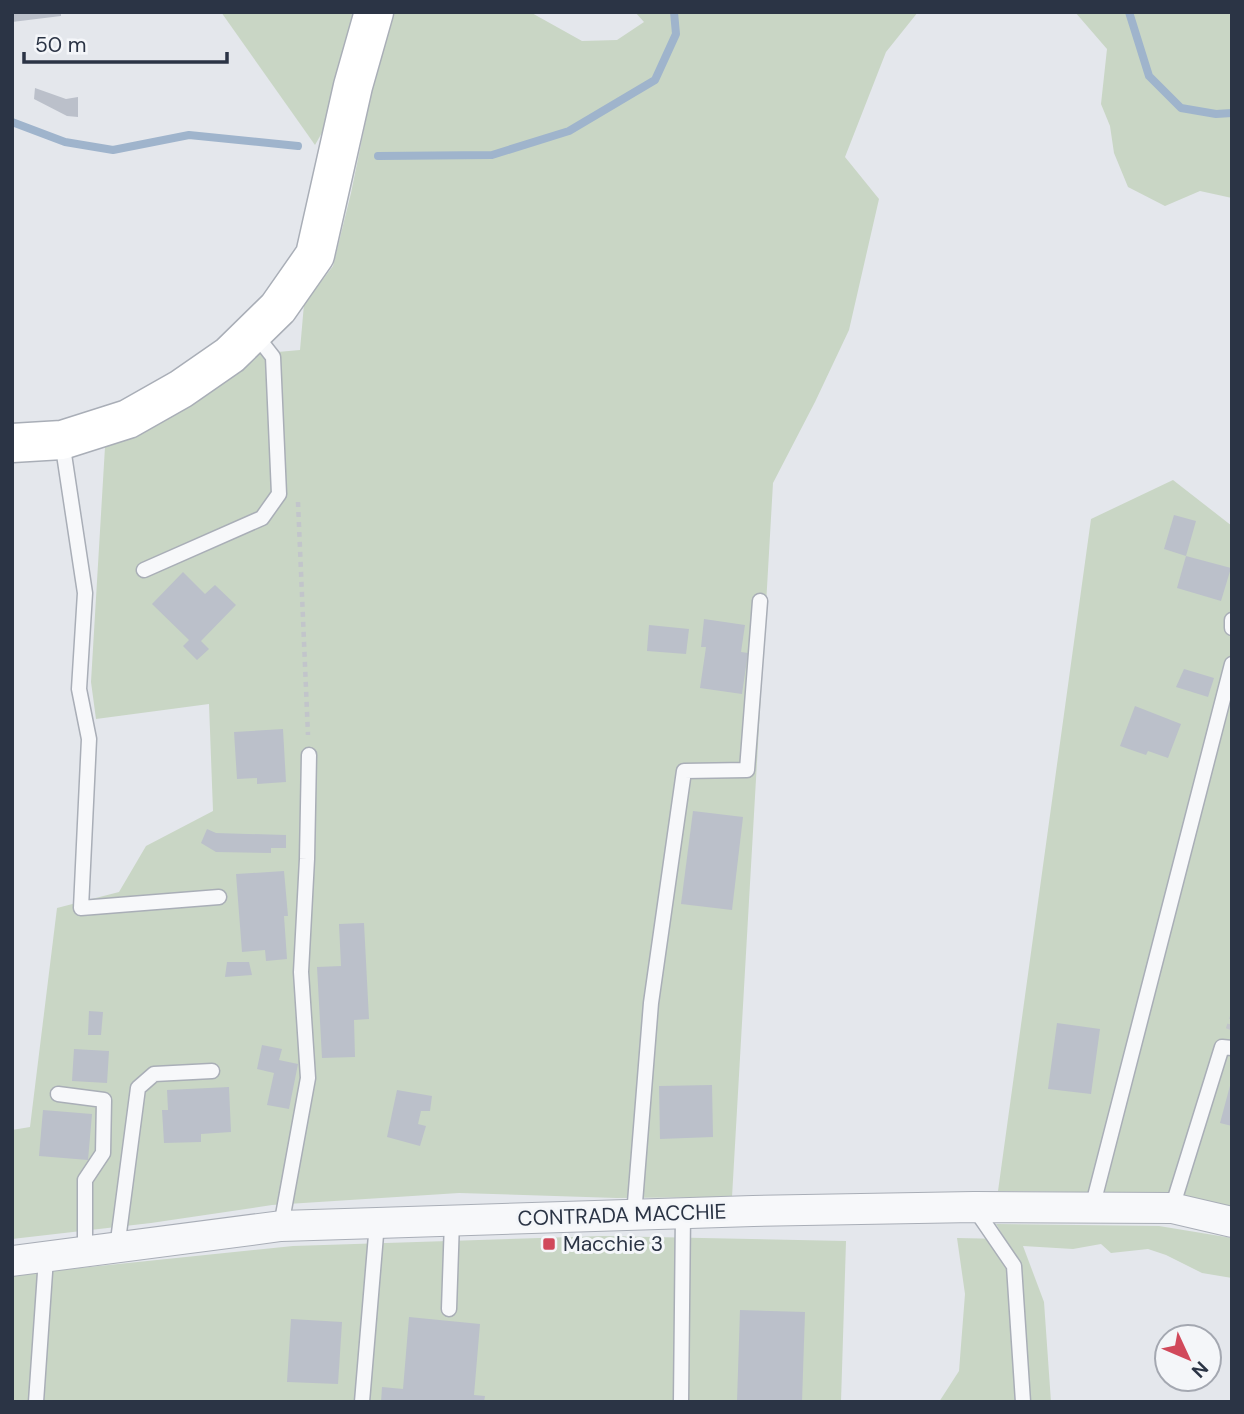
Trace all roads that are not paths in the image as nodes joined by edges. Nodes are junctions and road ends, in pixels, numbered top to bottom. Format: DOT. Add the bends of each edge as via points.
graph roads {
  1 [pos="374,12"];
  2 [pos="254,332"];
  3 [pos="62,440"];
  4 [pos="12,443"];
  5 [pos="144,570"];
  6 [pos="760,601"];
  7 [pos="1232,620"];
  8 [pos="1232,628"];
  9 [pos="1232,664"];
  10 [pos="309,755"];
  11 [pos="219,897"];
  12 [pos="1232,1048"];
  13 [pos="212,1071"];
  14 [pos="58,1094"];
  15 [pos="974,1207"];
  16 [pos="1092,1208"];
  17 [pos="1172,1208"];
  18 [pos="683,1213"];
  19 [pos="634,1215"];
  20 [pos="452,1220"];
  21 [pos="1232,1222"];
  22 [pos="377,1223"];
  23 [pos="281,1226"];
  24 [pos="117,1248"];
  25 [pos="85,1253"];
  26 [pos="46,1258"];
  27 [pos="12,1261"];
  28 [pos="449,1309"];
  29 [pos="36,1402"];
  30 [pos="362,1402"];
  31 [pos="681,1402"];
  32 [pos="1023,1402"];
  1 -- 2 [label="main road" via="315,256 278,308"];
  2 -- 3 [label="main road" via="191,383 128,419"];
  2 -- 5 [label="lane" via="273,358 279,494 262,519"];
  3 -- 4 [label="main road"];
  3 -- 11 [label="lane" via="85,593 79,690 89,738 81,908"];
  6 -- 19 [label="lane" via="747,771 684,771 650,1003"];
  7 -- 8 [label="lane"];
  9 -- 16 [label="lane"];
  10 -- 23 [label="lane" via="301,972 308,1078"];
  12 -- 17 [label="lane" via="1222,1046"];
  13 -- 24 [label="lane" via="154,1074 138,1088"];
  14 -- 25 [label="lane" via="104,1100 103,1153 85,1180"];
  15 -- 16 [label="street, CONTRADA MACCHIE"];
  15 -- 18 [label="street, CONTRADA MACCHIE"];
  15 -- 32 [label="lane" via="1014,1266"];
  16 -- 17 [label="street, CONTRADA MACCHIE"];
  17 -- 21 [label="street, CONTRADA MACCHIE"];
  18 -- 19 [label="street, CONTRADA MACCHIE"];
  18 -- 31 [label="lane"];
  19 -- 20 [label="street, CONTRADA MACCHIE"];
  20 -- 22 [label="street, CONTRADA MACCHIE"];
  20 -- 28 [label="lane"];
  22 -- 23 [label="street, CONTRADA MACCHIE"];
  22 -- 30 [label="lane"];
  23 -- 24 [label="street, CONTRADA MACCHIE"];
  24 -- 25 [label="street, CONTRADA MACCHIE"];
  25 -- 26 [label="street, CONTRADA MACCHIE"];
  26 -- 27 [label="street, CONTRADA MACCHIE"];
  26 -- 29 [label="lane"];
}
